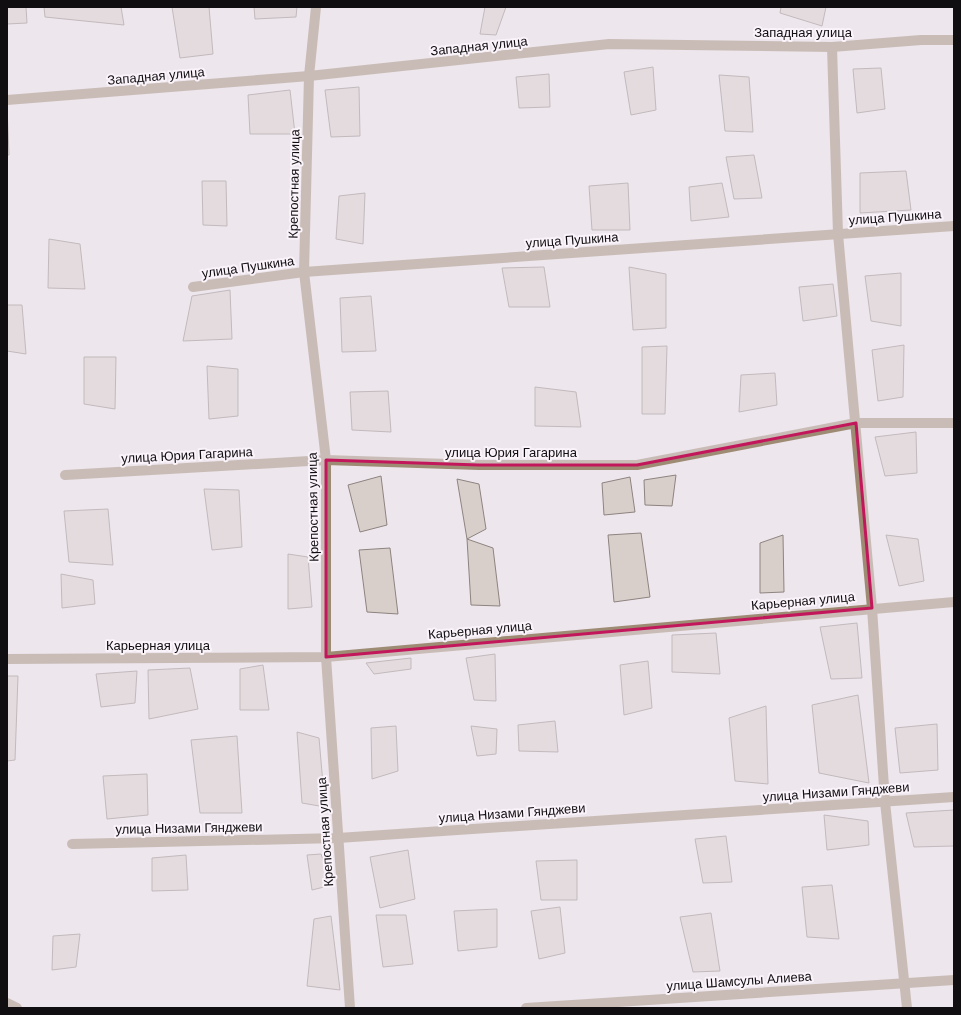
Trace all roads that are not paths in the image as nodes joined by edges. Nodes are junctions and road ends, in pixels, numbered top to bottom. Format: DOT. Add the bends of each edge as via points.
graph roads {
  1 [pos="316,7"];
  2 [pos="954,40"];
  3 [pos="832,47"];
  4 [pos="309,76"];
  5 [pos="7,100"];
  6 [pos="954,226"];
  7 [pos="838,234"];
  8 [pos="304,272"];
  9 [pos="193,287"];
  10 [pos="856,423"];
  11 [pos="954,423"];
  12 [pos="326,460"];
  13 [pos="65,475"];
  14 [pos="954,602"];
  15 [pos="872,608"];
  16 [pos="326,657"];
  17 [pos="7,659"];
  18 [pos="954,797"];
  19 [pos="885,802"];
  20 [pos="338,838"];
  21 [pos="72,844"];
  22 [pos="954,980"];
  23 [pos="905,984"];
  24 [pos="7,1003"];
  25 [pos="17,1008"];
  26 [pos="350,1008"];
  27 [pos="526,1008"];
  28 [pos="907,1008"];
  1 -- 4 [label="street, Крепостная улица"];
  2 -- 3 [label="street, Западная улица"];
  3 -- 4 [label="street, Западная улица" via="609,44"];
  3 -- 7 [label="street"];
  4 -- 5 [label="street, Западная улица"];
  4 -- 8 [label="street, Крепостная улица"];
  6 -- 7 [label="street, улица Пушкина"];
  7 -- 8 [label="street, улица Пушкина"];
  7 -- 10 [label="street"];
  8 -- 9 [label="street, улица Пушкина"];
  8 -- 12 [label="street, Крепостная улица"];
  10 -- 11 [label="street, улица Юрия Гагарина"];
  10 -- 12 [label="street, улица Юрия Гагарина" via="637,465 479,466"];
  10 -- 15 [label="street"];
  12 -- 13 [label="street, улица Юрия Гагарина"];
  12 -- 16 [label="street, Крепостная улица"];
  14 -- 15 [label="street, Карьерная улица"];
  15 -- 16 [label="street, Карьерная улица"];
  15 -- 19 [label="street"];
  16 -- 17 [label="street, Карьерная улица"];
  16 -- 20 [label="street, Крепостная улица"];
  18 -- 19 [label="street, улица Низами Гянджеви"];
  19 -- 20 [label="street, улица Низами Гянджеви"];
  19 -- 23 [label="street"];
  20 -- 21 [label="street, улица Низами Гянджеви"];
  20 -- 26 [label="street, Крепостная улица"];
  22 -- 23 [label="street, улица Шамсулы Алиева"];
  23 -- 27 [label="street, улица Шамсулы Алиева"];
  23 -- 28 [label="street"];
  24 -- 25 [label="street"];
}
